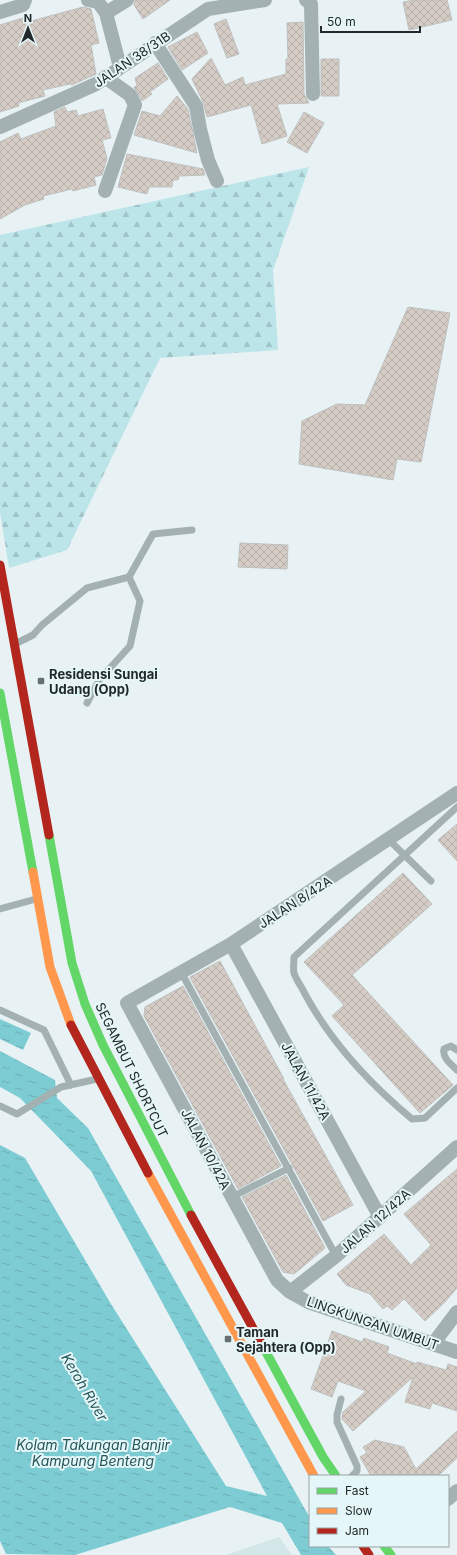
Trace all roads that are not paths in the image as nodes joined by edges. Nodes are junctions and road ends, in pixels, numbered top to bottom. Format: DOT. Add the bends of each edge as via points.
graph roads {
  1 [pos="25,0"];
  2 [pos="88,0"];
  3 [pos="128,0"];
  4 [pos="265,0"];
  5 [pos="306,0"];
  6 [pos="205,4"];
  7 [pos="0,12"];
  8 [pos="106,13"];
  9 [pos="155,43"];
  10 [pos="120,67"];
  11 [pos="105,77"];
  12 [pos="313,94"];
  13 [pos="0,127"];
  14 [pos="217,181"];
  15 [pos="105,191"];
  16 [pos="192,530"];
  17 [pos="0,565"];
  18 [pos="129,577"];
  19 [pos="16,643"];
  20 [pos="0,693"];
  21 [pos="87,703"];
  22 [pos="457,793"];
  23 [pos="457,807"];
  24 [pos="389,840"];
  25 [pos="403,855"];
  26 [pos="431,881"];
  27 [pos="38,899"];
  28 [pos="0,909"];
  29 [pos="231,944"];
  30 [pos="181,972"];
  31 [pos="127,1003"];
  32 [pos="0,1010"];
  33 [pos="457,1050"];
  34 [pos="457,1070"];
  35 [pos="99,1078"];
  36 [pos="70,1085"];
  37 [pos="457,1088"];
  38 [pos="0,1106"];
  39 [pos="457,1147"];
  40 [pos="289,1168"];
  41 [pos="232,1197"];
  42 [pos="380,1217"];
  43 [pos="336,1256"];
  44 [pos="290,1292"];
  45 [pos="457,1312"];
  46 [pos="433,1344"];
  47 [pos="457,1352"];
  48 [pos="340,1399"];
  49 [pos="313,1475"];
  50 [pos="335,1475"];
  51 [pos="353,1475"];
  52 [pos="457,1491"];
  53 [pos="449,1498"];
  1 -- 7 [label="street" via="22,5"];
  2 -- 8 [label="street" via="98,2"];
  3 -- 8 [label="street"];
  4 -- 6 [label="street, JALAN 38/31B"];
  5 -- 12 [label="street" via="311,4"];
  6 -- 9 [label="street, JALAN 38/31B"];
  8 -- 10 [label="street"];
  9 -- 10 [label="street, JALAN 38/31B"];
  9 -- 14 [label="street" via="196,106 200,130"];
  10 -- 11 [label="street, JALAN 38/31B"];
  11 -- 13 [label="street, JALAN 38/31B" via="96,84"];
  11 -- 15 [label="street" via="130,95 135,105"];
  16 -- 18 [label="lane" via="153,534"];
  17 -- 19 [label="main road, SEGAMBUT SHORTCUT"];
  18 -- 19 [label="lane" via="88,588 33,635"];
  18 -- 21 [label="lane" via="140,601 130,646 100,679"];
  19 -- 50 [label="main road, SEGAMBUT SHORTCUT" via="72,963 85,1004 103,1045 174,1182 277,1374"];
  20 -- 27 [label="main road"];
  22 -- 24 [label="street, JALAN 8/42A"];
  23 -- 25 [label="lane"];
  24 -- 25 [label="lane"];
  24 -- 29 [label="street, JALAN 8/42A"];
  25 -- 26 [label="lane"];
  25 -- 37 [label="lane" via="294,958 294,972 313,1008 357,1066 412,1119 425,1118"];
  27 -- 28 [label="lane"];
  27 -- 35 [label="main road" via="50,967 66,1014"];
  29 -- 30 [label="street, JALAN 8/42A"];
  29 -- 42 [label="street, JALAN 11/42A"];
  30 -- 31 [label="street, JALAN 8/42A"];
  30 -- 40 [label="lane"];
  31 -- 41 [label="street, JALAN 10/42A"];
  32 -- 36 [label="lane" via="44,1030"];
  33 -- 34 [label="lane" via="450,1046 444,1049 444,1056"];
  35 -- 36 [label="lane"];
  35 -- 49 [label="main road" via="176,1225"];
  36 -- 38 [label="lane" via="61,1087 17,1114"];
  39 -- 42 [label="street, JALAN 12/42A"];
  40 -- 41 [label="lane"];
  40 -- 43 [label="lane"];
  41 -- 44 [label="street, JALAN 10/42A" via="277,1280"];
  42 -- 43 [label="street, JALAN 12/42A"];
  43 -- 44 [label="street, JALAN 12/42A"];
  44 -- 46 [label="street, LINGKUNGAN UMBUT" via="308,1302"];
  45 -- 46 [label="street"];
  46 -- 47 [label="street, LINGKUNGAN UMBUT"];
  48 -- 51 [label="lane" via="337,1422 358,1466 358,1471"];
  52 -- 53 [label="street"];
}
